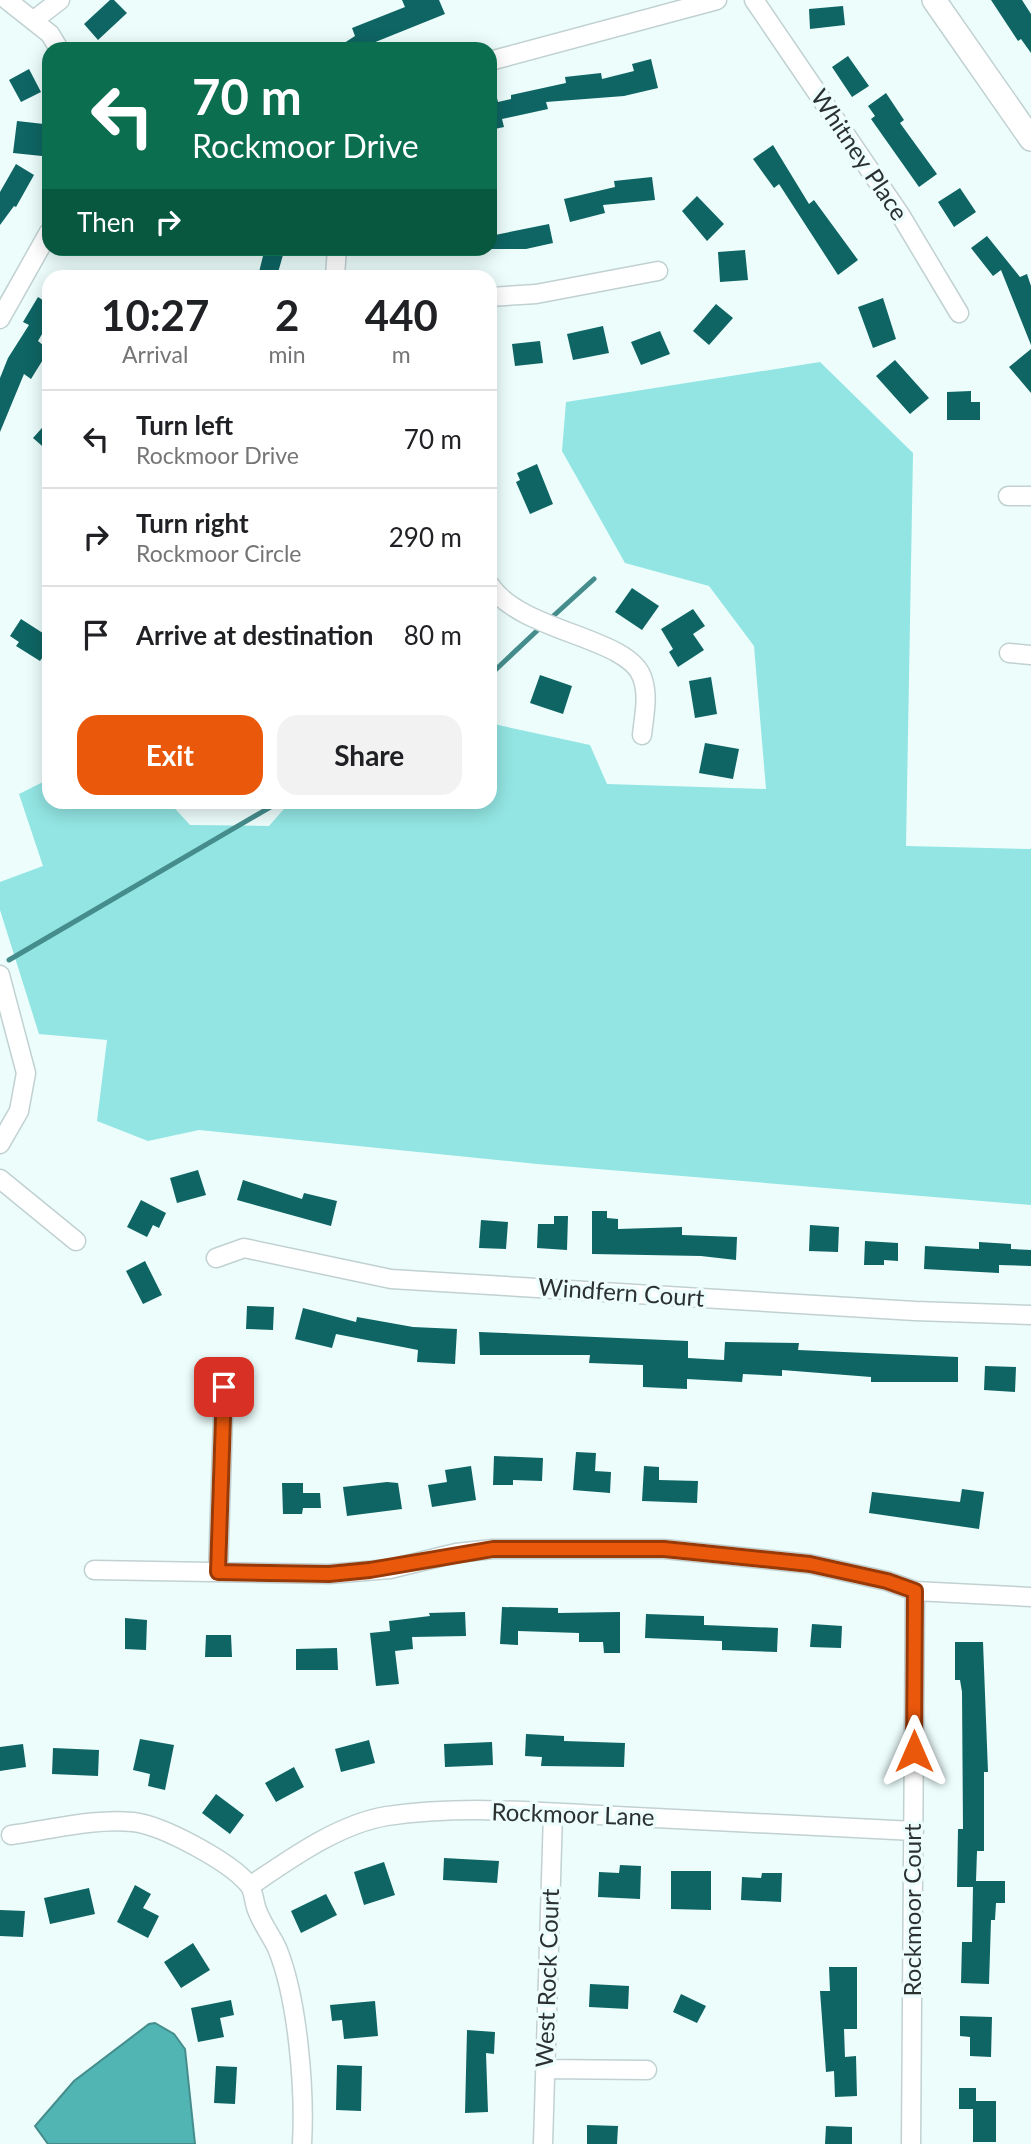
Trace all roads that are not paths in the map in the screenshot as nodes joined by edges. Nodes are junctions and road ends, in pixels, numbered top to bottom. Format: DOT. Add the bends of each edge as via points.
graph roads {
  1 [pos="7,0"];
  2 [pos="61,0"];
  3 [pos="717,0"];
  4 [pos="754,0"];
  5 [pos="934,0"];
  6 [pos="34,20"];
  7 [pos="55,42"];
  8 [pos="497,59"];
  9 [pos="1031,139"];
  10 [pos="42,244"];
  11 [pos="659,271"];
  12 [pos="497,297"];
  13 [pos="959,313"];
  14 [pos="0,319"];
  15 [pos="1008,496"];
  16 [pos="1031,496"];
  17 [pos="497,596"];
  18 [pos="1009,653"];
  19 [pos="1031,655"];
  20 [pos="642,735"];
  21 [pos="0,975"];
  22 [pos="0,1144"];
  23 [pos="0,1179"];
  24 [pos="76,1241"];
  25 [pos="216,1258"];
  26 [pos="1031,1315"];
  27 [pos="224,1387"];
  28 [pos="94,1570"];
  29 [pos="218,1572"];
  30 [pos="915,1591"];
  31 [pos="1031,1597"];
  32 [pos="553,1812"];
  33 [pos="914,1831"];
  34 [pos="11,1835"];
  35 [pos="250,1886"];
  36 [pos="545,2069"];
  37 [pos="647,2070"];
  38 [pos="302,2144"];
  39 [pos="543,2144"];
  40 [pos="911,2144"];
  1 -- 6 [label="street"];
  2 -- 6 [label="street"];
  3 -- 8 [label="street"];
  4 -- 13 [label="street, Whitney Place" via="901,216"];
  5 -- 9 [label="main road"];
  6 -- 7 [label="street"];
  10 -- 14 [label="street"];
  11 -- 12 [label="street" via="536,294"];
  15 -- 16 [label="street"];
  17 -- 20 [label="street" via="524,616 625,656 641,674 647,695"];
  18 -- 19 [label="street"];
  21 -- 22 [label="street" via="26,1073 19,1111"];
  23 -- 24 [label="street"];
  25 -- 26 [label="street, Windfern Court" via="244,1248 391,1279"];
  27 -- 29 [label="street"];
  28 -- 29 [label="street"];
  29 -- 30 [label="street" via="378,1570 493,1549 664,1549 810,1564"];
  30 -- 31 [label="street"];
  30 -- 33 [label="street, Rockmoor Court"];
  32 -- 33 [label="street, Rockmoor Lane"];
  32 -- 35 [label="street, Rockmoor Lane" via="386,1816 347,1829"];
  32 -- 36 [label="street, West Rock Court"];
  33 -- 40 [label="street, Rockmoor Court"];
  34 -- 35 [label="street" via="136,1822 179,1837"];
  35 -- 38 [label="street" via="278,1950 292,2008 304,2116"];
  36 -- 37 [label="street"];
  36 -- 39 [label="street, West Rock Court"];
}
